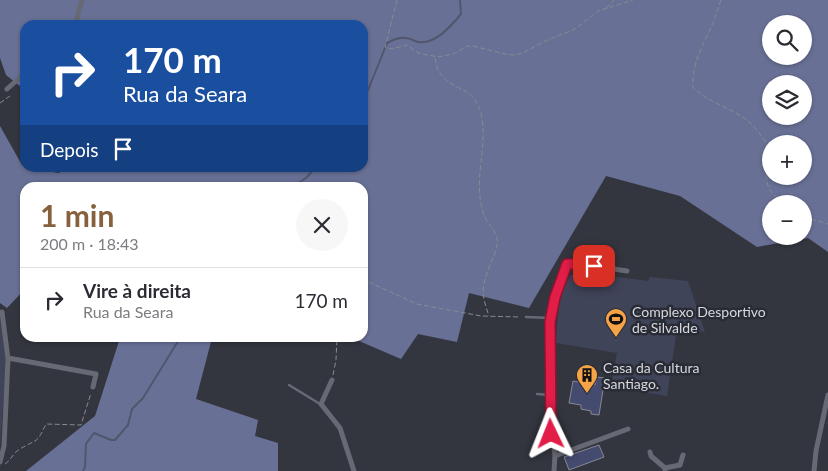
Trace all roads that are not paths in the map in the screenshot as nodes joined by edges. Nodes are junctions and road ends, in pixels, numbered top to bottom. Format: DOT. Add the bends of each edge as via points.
graph roads {
  1 [pos="82,0"];
  2 [pos="76,20"];
  3 [pos="20,77"];
  4 [pos="7,89"];
  5 [pos="627,271"];
  6 [pos="2,312"];
  7 [pos="526,317"];
  8 [pos="551,318"];
  9 [pos="8,358"];
  10 [pos="332,380"];
  11 [pos="289,385"];
  12 [pos="93,387"];
  13 [pos="536,394"];
  14 [pos="550,394"];
  15 [pos="828,395"];
  16 [pos="321,404"];
  17 [pos="628,429"];
  18 [pos="650,452"];
  19 [pos="683,455"];
  20 [pos="555,456"];
  21 [pos="0,464"];
  22 [pos="665,469"];
  23 [pos="354,471"];
  24 [pos="554,471"];
  25 [pos="814,471"];
  1 -- 2 [label="street"];
  3 -- 4 [label="street"];
  5 -- 8 [label="street" via="567,264"];
  6 -- 9 [label="street"];
  7 -- 8 [label="lane"];
  8 -- 14 [label="street"];
  9 -- 12 [label="street" via="96,374"];
  9 -- 21 [label="street"];
  10 -- 16 [label="street"];
  11 -- 16 [label="lane"];
  13 -- 14 [label="lane"];
  14 -- 20 [label="street"];
  15 -- 25 [label="street"];
  16 -- 23 [label="street" via="340,428"];
  17 -- 20 [label="street"];
  18 -- 22 [label="street"];
  19 -- 22 [label="street" via="680,465"];
  20 -- 24 [label="street"];
}
